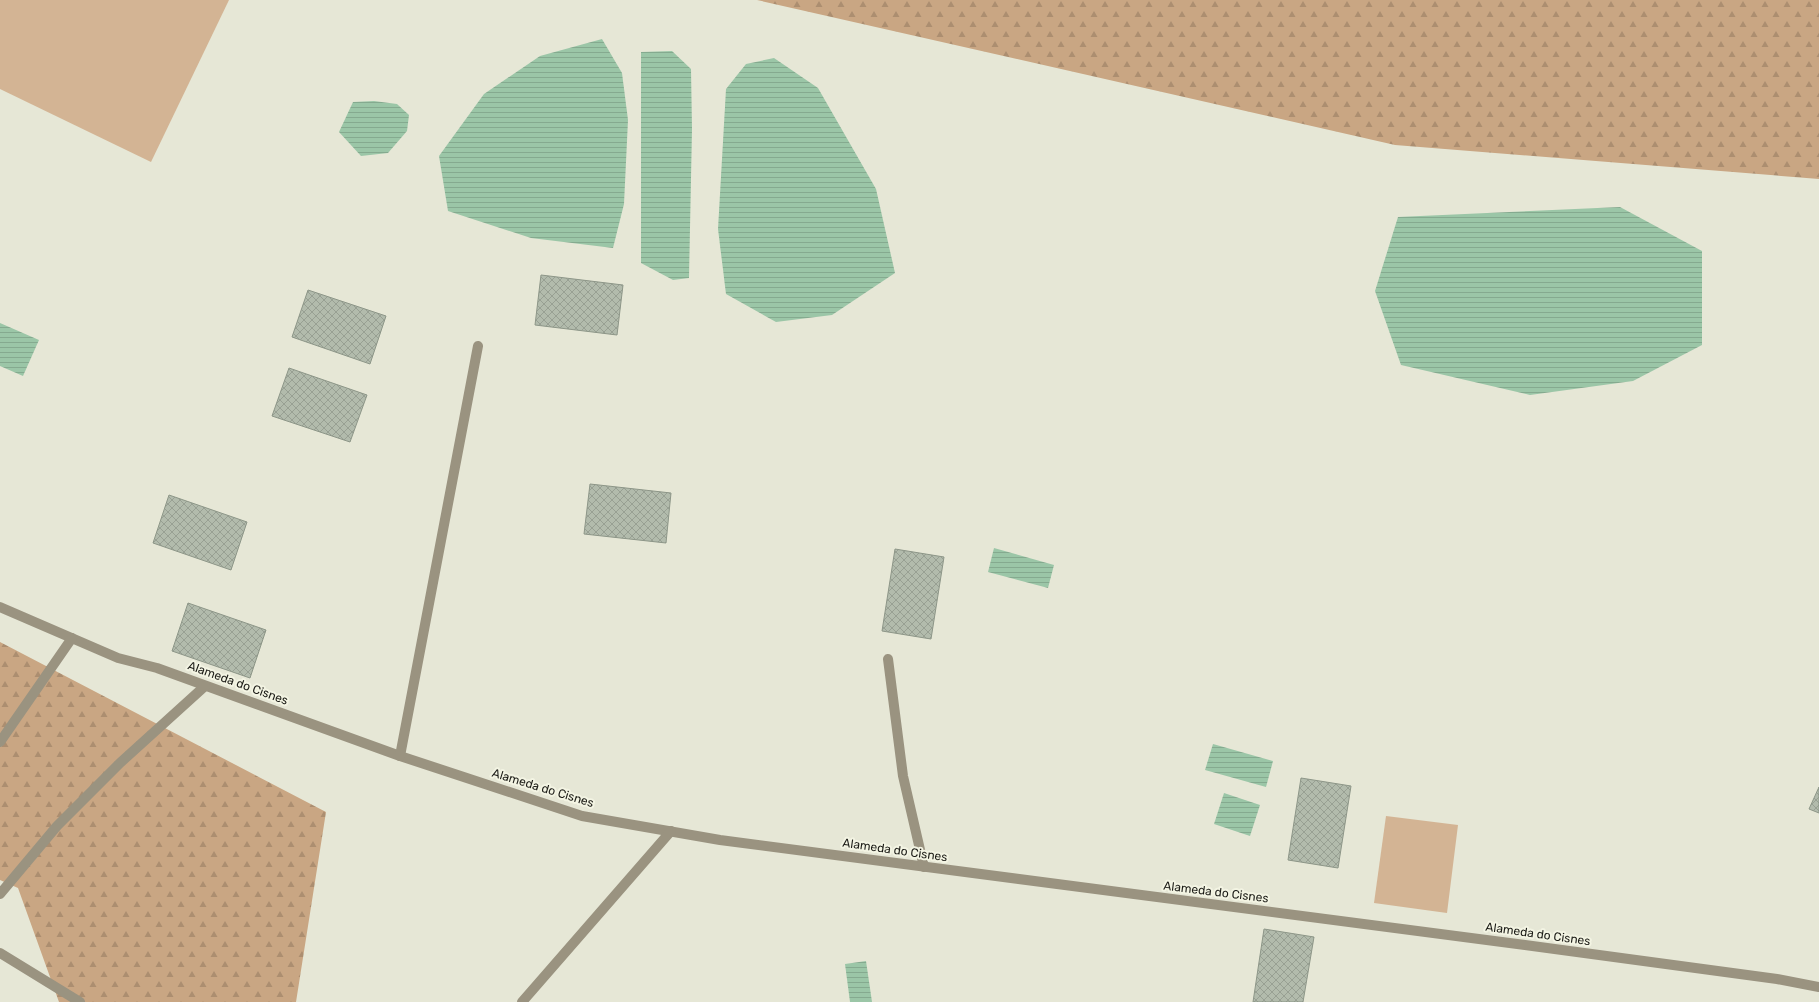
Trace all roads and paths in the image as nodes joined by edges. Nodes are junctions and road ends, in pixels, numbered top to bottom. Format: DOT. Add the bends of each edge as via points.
graph roads {
  1 [pos="478,346"];
  2 [pos="0,607"];
  3 [pos="72,638"];
  4 [pos="888,659"];
  5 [pos="206,686"];
  6 [pos="0,742"];
  7 [pos="400,756"];
  8 [pos="671,831"];
  9 [pos="924,867"];
  10 [pos="0,894"];
  11 [pos="0,953"];
  12 [pos="1819,987"];
  13 [pos="80,1002"];
  14 [pos="522,1002"];
  1 -- 7 [label="street"];
  2 -- 3 [label="street, Alameda do Cisnes"];
  3 -- 5 [label="street, Alameda do Cisnes" via="118,658 157,668"];
  3 -- 6 [label="street"];
  4 -- 9 [label="street" via="904,776"];
  5 -- 7 [label="street, Alameda do Cisnes"];
  5 -- 10 [label="street" via="120,763 57,826"];
  7 -- 8 [label="street, Alameda do Cisnes" via="582,816"];
  8 -- 9 [label="street, Alameda do Cisnes" via="720,840"];
  8 -- 14 [label="street"];
  9 -- 12 [label="street, Alameda do Cisnes" via="1541,947"];
  11 -- 13 [label="street"];
}
